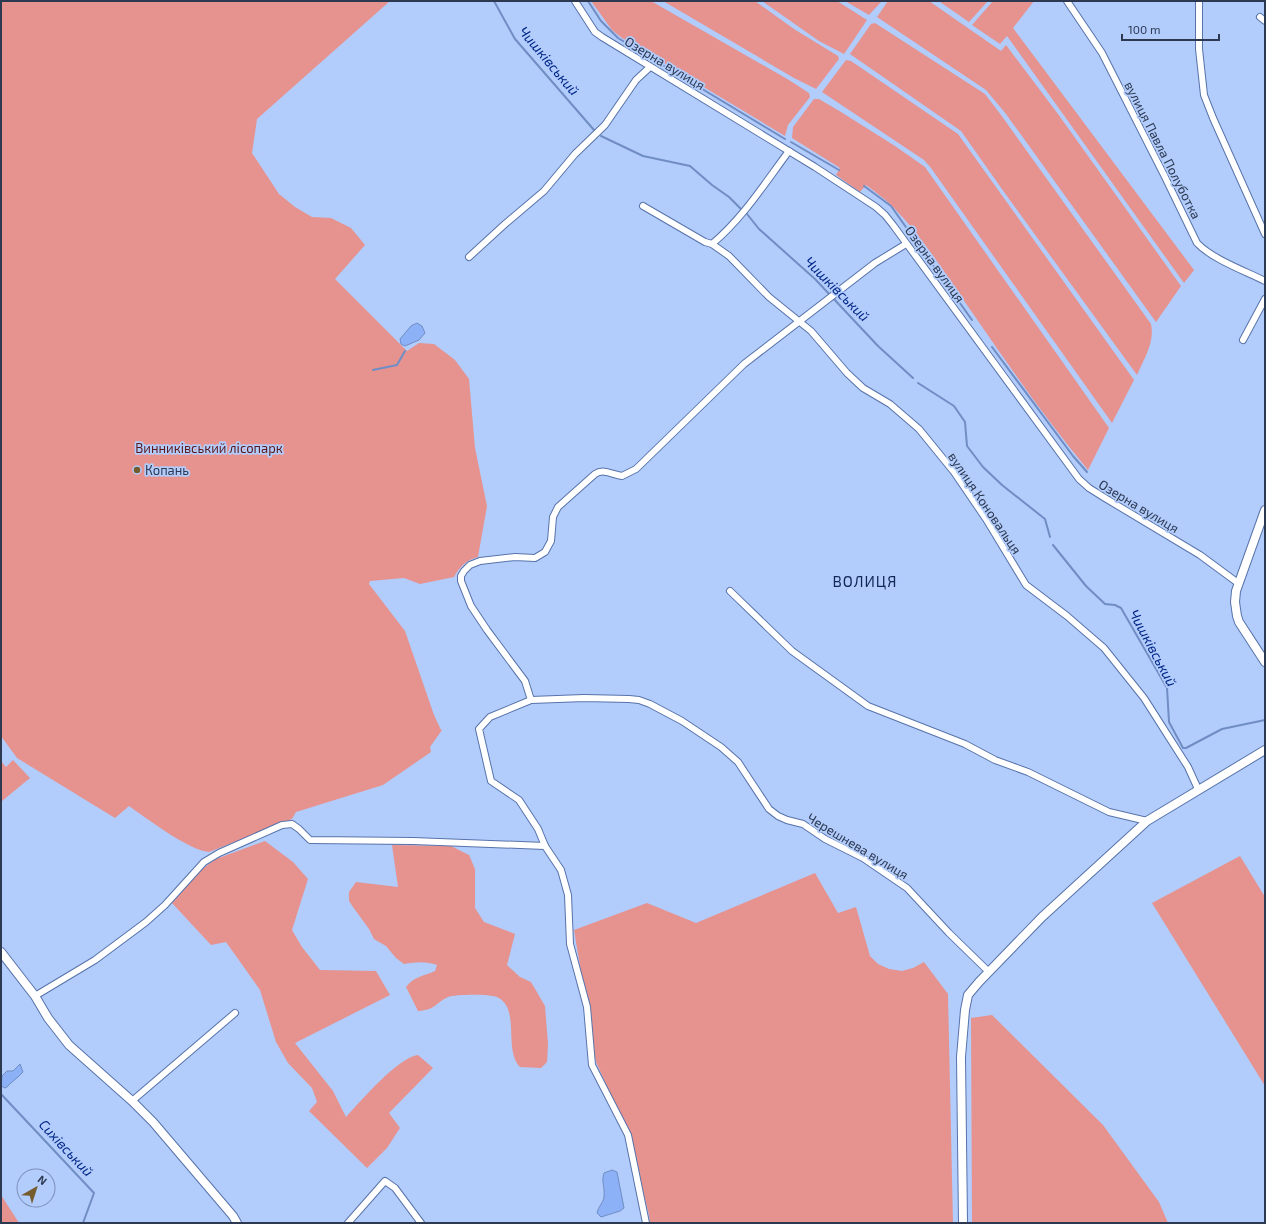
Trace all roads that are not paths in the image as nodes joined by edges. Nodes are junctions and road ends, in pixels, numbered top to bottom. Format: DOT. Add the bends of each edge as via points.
graph roads {
  1 [pos="575,1"];
  2 [pos="1067,1"];
  3 [pos="1199,1"];
  4 [pos="650,67"];
  5 [pos="789,151"];
  6 [pos="642,206"];
  7 [pos="1265,234"];
  8 [pos="712,244"];
  9 [pos="906,244"];
  10 [pos="469,257"];
  11 [pos="1265,282"];
  12 [pos="1265,299"];
  13 [pos="799,321"];
  14 [pos="1243,340"];
  15 [pos="1265,510"];
  16 [pos="1238,583"];
  17 [pos="730,591"];
  18 [pos="1265,662"];
  19 [pos="531,700"];
  20 [pos="1265,750"];
  21 [pos="1198,789"];
  22 [pos="1147,821"];
  23 [pos="545,846"];
  24 [pos="1,952"];
  25 [pos="989,972"];
  26 [pos="35,996"];
  27 [pos="234,1013"];
  28 [pos="132,1101"];
  29 [pos="237,1223"];
  30 [pos="348,1223"];
  31 [pos="420,1223"];
  32 [pos="646,1223"];
  33 [pos="963,1223"];
  1 -- 4 [label="street, Озерна вулиця" via="595,32"];
  2 -- 11 [label="street, вулиця Павла Полуботка" via="1102,53 1197,243 1203,249"];
  3 -- 7 [label="street" via="1199,49 1204,95"];
  4 -- 5 [label="street, Озерна вулиця"];
  4 -- 10 [label="street" via="636,80 605,125 574,154 544,191"];
  5 -- 8 [label="street" via="746,210"];
  5 -- 9 [label="street, Озерна вулиця" via="876,207"];
  6 -- 8 [label="street, вулиця Коновальця"];
  8 -- 13 [label="street, вулиця Коновальця" via="729,256 769,296"];
  9 -- 13 [label="street" via="875,263"];
  9 -- 16 [label="street, Озерна вулиця" via="1079,479 1089,488 1200,556"];
  12 -- 14 [label="street"];
  13 -- 19 [label="street" via="744,364 636,469 622,476 599,471 558,507 553,517 551,541 545,552 535,558 515,557 480,561 464,571 461,581 471,606 525,681"];
  13 -- 21 [label="street, вулиця Коновальця" via="862,388 890,404 919,429 954,472 1026,584 1104,648 1144,698 1188,767"];
  15 -- 16 [label="street"];
  16 -- 18 [label="street" via="1235,602 1237,616"];
  17 -- 22 [label="street" via="792,651 868,706 965,744 1109,812"];
  19 -- 23 [label="street, Черешнева вулиця" via="490,717 479,729 491,782 519,800 538,829"];
  19 -- 25 [label="street, Черешнева вулиця" via="639,700 682,721 721,747 738,762 769,809 778,816 803,824 825,839 863,858 907,888"];
  20 -- 21 [label="street"];
  21 -- 22 [label="street"];
  22 -- 25 [label="street" via="1042,917"];
  23 -- 26 [label="street" via="310,840 292,824 282,825 204,862 146,922 95,960"];
  23 -- 32 [label="street" via="560,870 568,895 570,944 587,1007 592,1065 628,1135"];
  24 -- 26 [label="street"];
  25 -- 33 [label="street" via="968,995 965,1010 961,1057"];
  26 -- 28 [label="street" via="69,1045"];
  27 -- 28 [label="street"];
  28 -- 29 [label="street" via="153,1122"];
  30 -- 31 [label="street" via="385,1180 395,1188"];
}
